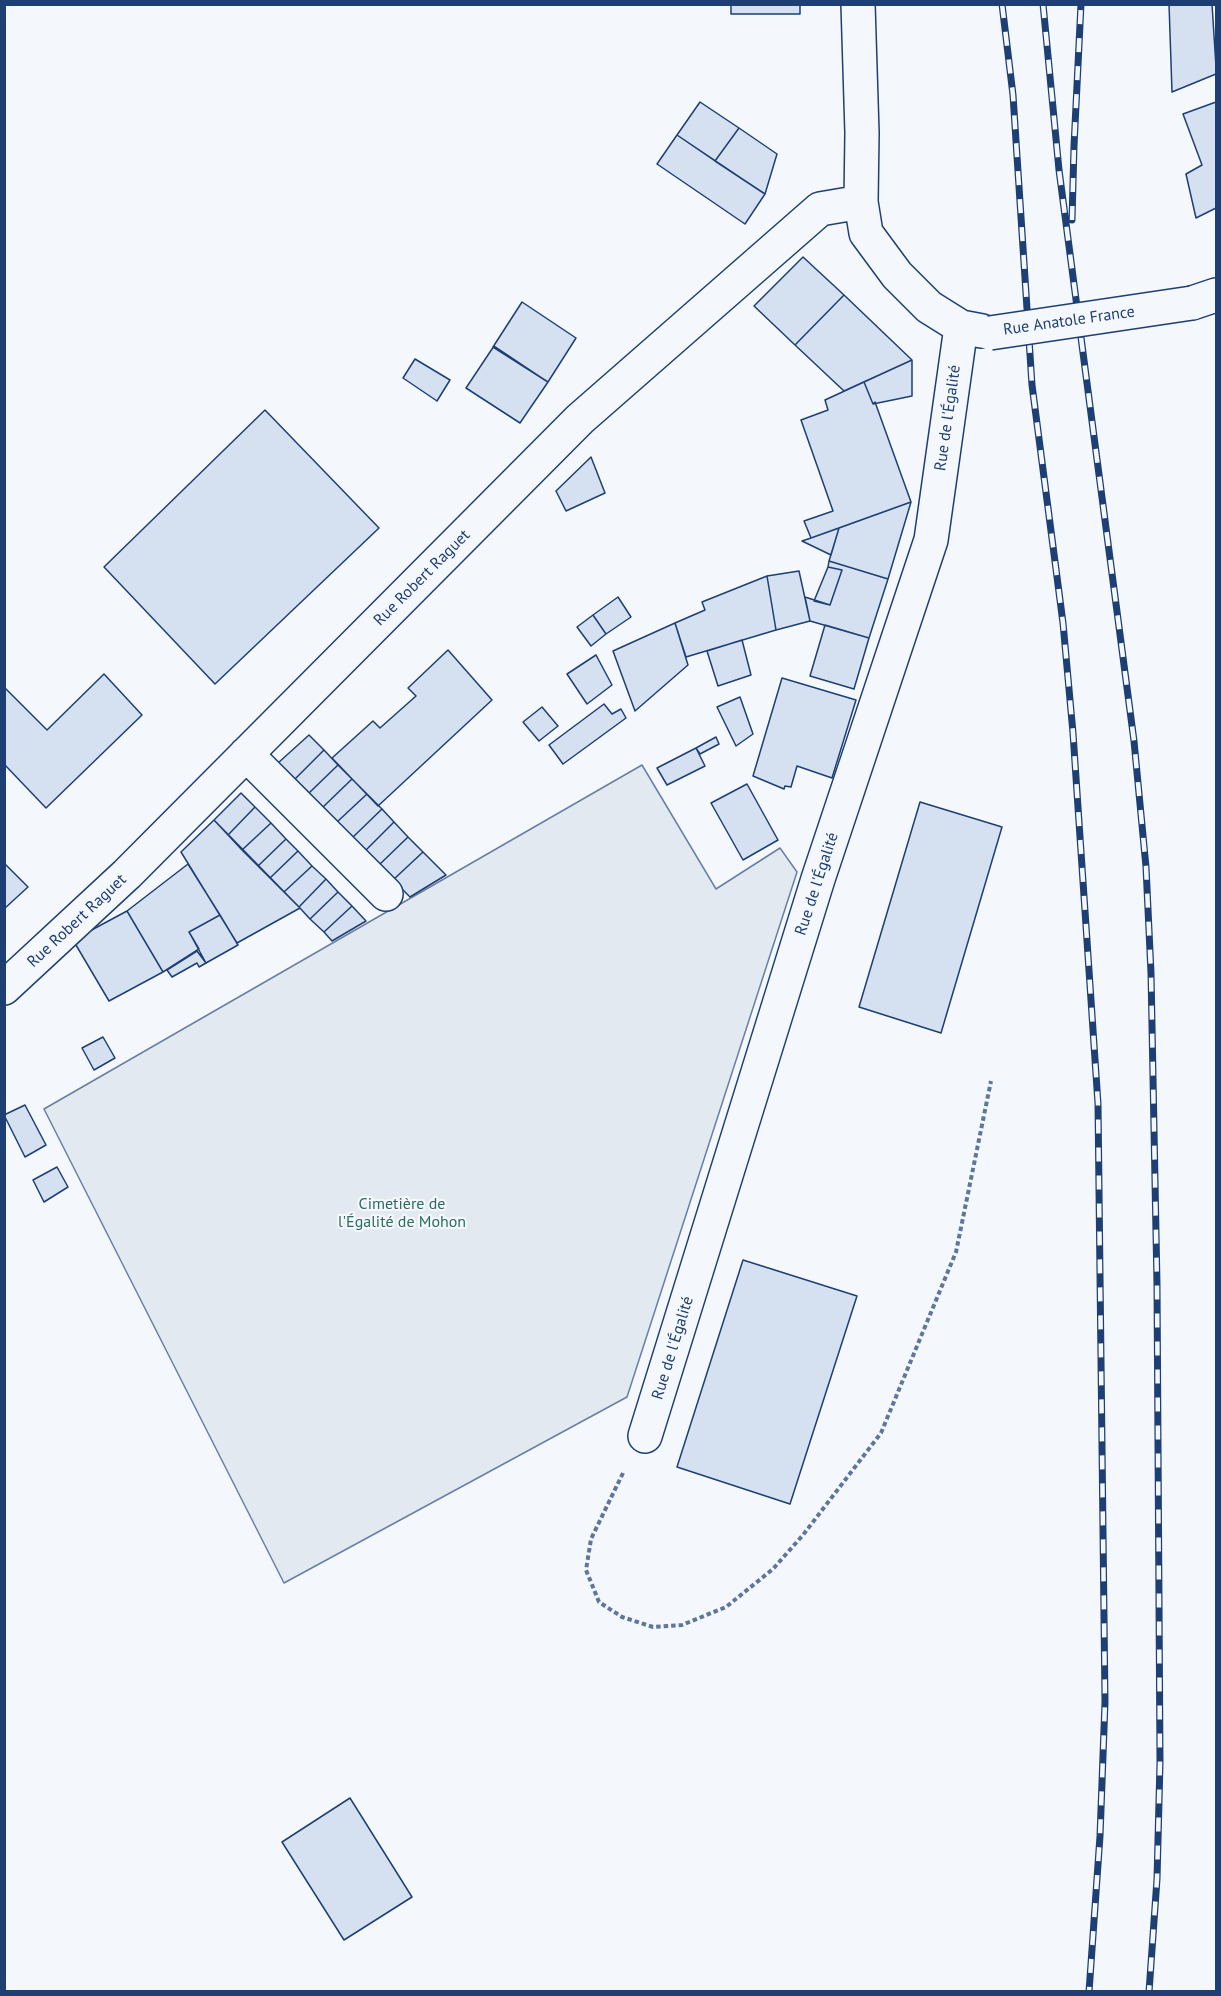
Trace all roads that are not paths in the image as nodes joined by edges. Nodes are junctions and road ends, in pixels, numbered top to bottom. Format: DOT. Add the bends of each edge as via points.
graph roads {
  1 [pos="858,4"];
  2 [pos="861,202"];
  3 [pos="1204,299"];
  4 [pos="975,330"];
  5 [pos="246,754"];
  6 [pos="386,894"];
  7 [pos="4,988"];
  8 [pos="645,1436"];
  1 -- 2 [label="street"];
  2 -- 4 [label="street" via="866,233 897,275 929,307"];
  2 -- 5 [label="street, Rue Robert Raguet" via="820,209 580,419"];
  3 -- 4 [label="street, Rue Anatole France, bridge"];
  4 -- 8 [label="street, Rue de l'Égalité" via="931,540 818,879"];
  5 -- 6 [label="street"];
  5 -- 7 [label="street, Rue Robert Raguet" via="127,874"];
}
